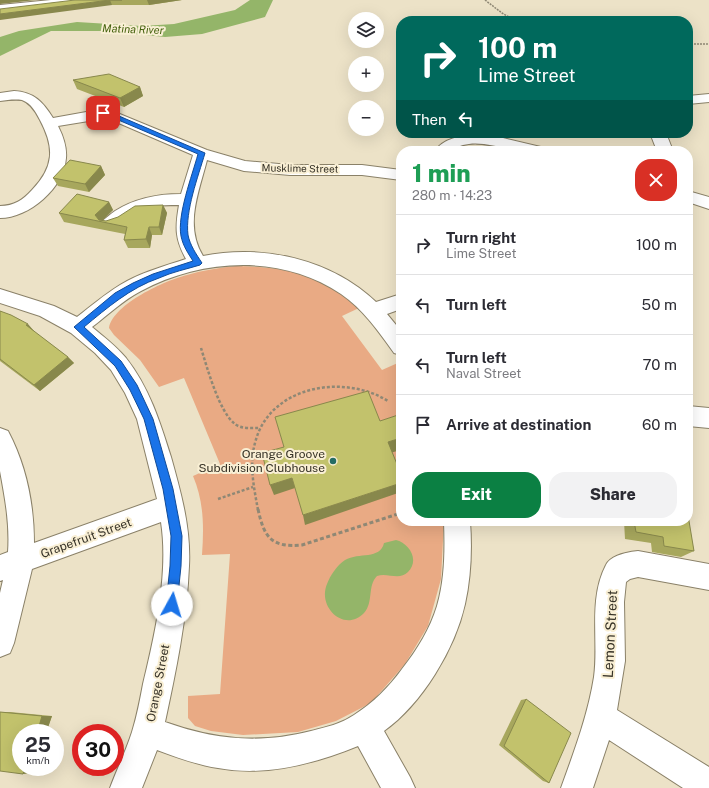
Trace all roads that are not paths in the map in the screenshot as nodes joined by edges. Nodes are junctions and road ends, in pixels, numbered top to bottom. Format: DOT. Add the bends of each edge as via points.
graph roads {
  1 [pos="36,0"];
  2 [pos="82,0"];
  3 [pos="51,1"];
  4 [pos="0,8"];
  5 [pos="0,96"];
  6 [pos="709,98"];
  7 [pos="693,100"];
  8 [pos="49,123"];
  9 [pos="447,146"];
  10 [pos="515,146"];
  11 [pos="202,153"];
  12 [pos="396,174"];
  13 [pos="693,198"];
  14 [pos="189,200"];
  15 [pos="709,203"];
  16 [pos="0,212"];
  17 [pos="110,223"];
  18 [pos="198,263"];
  19 [pos="0,296"];
  20 [pos="396,303"];
  21 [pos="372,311"];
  22 [pos="78,327"];
  23 [pos="396,341"];
  24 [pos="693,416"];
  25 [pos="709,418"];
  26 [pos="0,438"];
  27 [pos="172,506"];
  28 [pos="457,526"];
  29 [pos="10,565"];
  30 [pos="709,577"];
  31 [pos="0,643"];
  32 [pos="601,717"];
  33 [pos="364,727"];
  34 [pos="148,731"];
  35 [pos="709,786"];
  36 [pos="126,788"];
  37 [pos="399,788"];
  38 [pos="577,788"];
  1 -- 4 [label="street"];
  2 -- 3 [label="street"];
  3 -- 4 [label="street"];
  5 -- 8 [label="street" via="22,96 35,101"];
  6 -- 7 [label="street"];
  8 -- 11 [label="street, Musklime Street" via="97,113 110,114"];
  8 -- 16 [label="street" via="59,149 56,170 51,180 26,206 11,212"];
  9 -- 10 [label="street" via="472,140"];
  11 -- 12 [label="street, Musklime Street" via="244,166 290,170 362,170"];
  11 -- 14 [label="street"];
  13 -- 15 [label="street"];
  14 -- 17 [label="street" via="142,203"];
  14 -- 18 [label="street" via="184,225 185,236"];
  18 -- 21 [label="street" via="227,260 285,262 320,273 335,281"];
  18 -- 22 [label="street" via="136,285 118,295"];
  19 -- 22 [label="street, Orange Street" via="47,311"];
  20 -- 21 [label="street"];
  21 -- 23 [label="street"];
  22 -- 27 [label="street, Orange Street" via="118,364 134,388 148,419"];
  24 -- 25 [label="street"];
  26 -- 29 [label="street" via="12,469 21,528"];
  27 -- 29 [label="street, Grapefruit Street"];
  27 -- 34 [label="street, Orange Street" via="176,536 172,605"];
  28 -- 33 [label="street" via="456,575 450,606 438,639 404,692"];
  29 -- 31 [label="street"];
  30 -- 32 [label="street, Lemon Street" via="638,564 626,566 616,573 610,602 610,660"];
  32 -- 35 [label="street"];
  32 -- 38 [label="street, Lemon Street"];
  33 -- 34 [label="street" via="325,743 296,750 244,755 203,751"];
  33 -- 37 [label="street"];
  34 -- 36 [label="street, Orange Street"];
}
